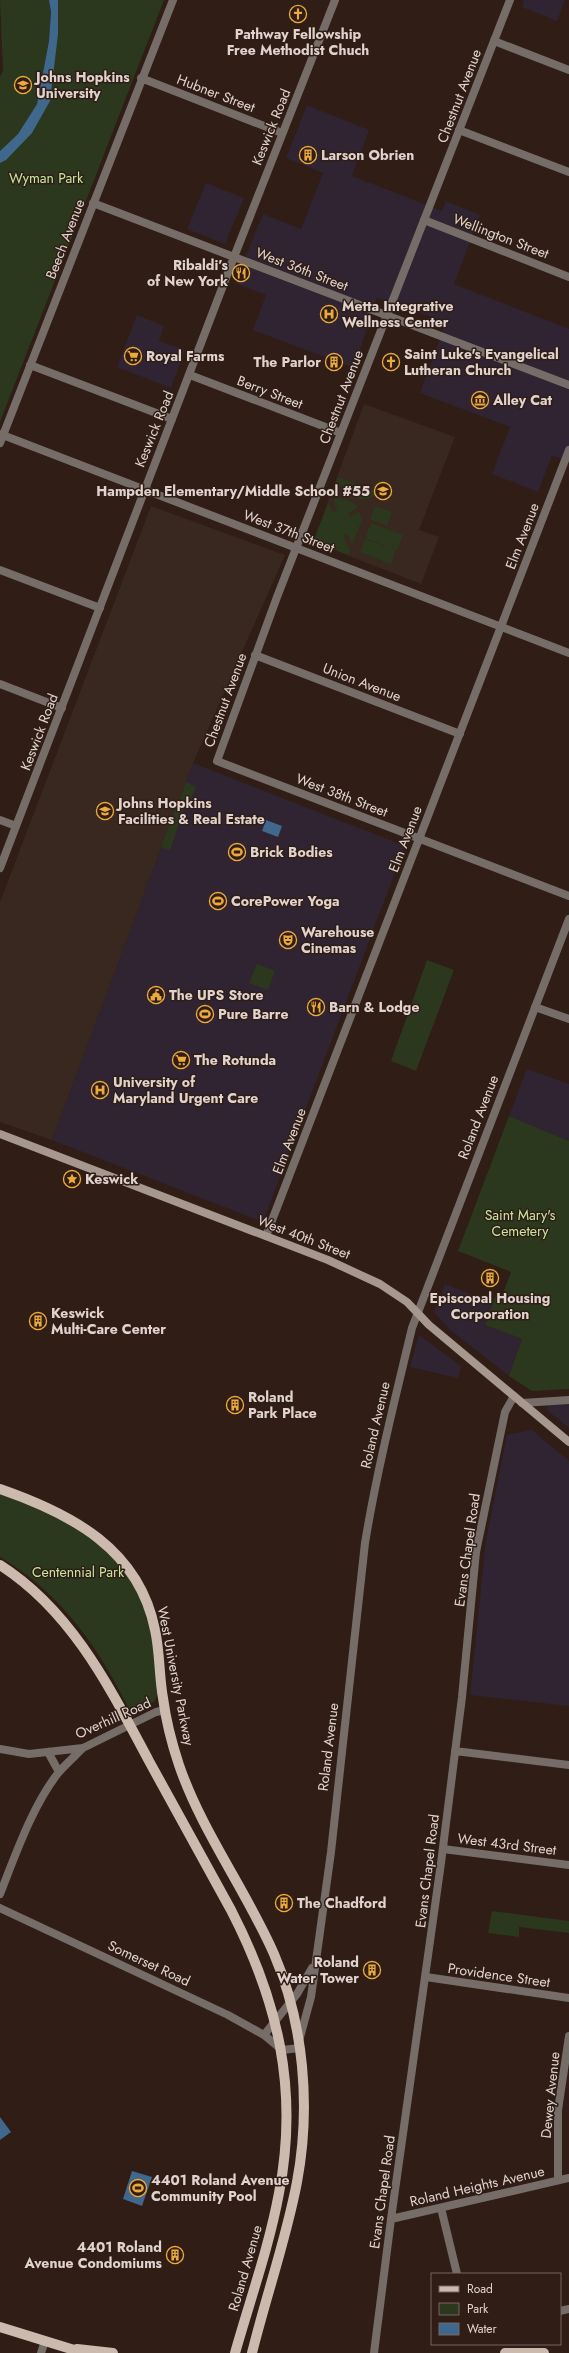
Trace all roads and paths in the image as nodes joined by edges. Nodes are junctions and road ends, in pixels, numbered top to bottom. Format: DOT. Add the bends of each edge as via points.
graph roads {
  1 [pos="172,0"];
  2 [pos="335,0"];
  3 [pos="510,0"];
  4 [pos="494,41"];
  5 [pos="569,70"];
  6 [pos="141,78"];
  7 [pos="459,130"];
  8 [pos="282,133"];
  9 [pos="569,172"];
  10 [pos="93,203"];
  11 [pos="424,220"];
  12 [pos="234,257"];
  13 [pos="569,277"];
  14 [pos="387,315"];
  15 [pos="30,365"];
  16 [pos="190,375"];
  17 [pos="569,386"];
  18 [pos="172,419"];
  19 [pos="341,433"];
  20 [pos="1,438"];
  21 [pos="569,450"];
  22 [pos="144,489"];
  23 [pos="296,548"];
  24 [pos="0,570"];
  25 [pos="100,608"];
  26 [pos="501,627"];
  27 [pos="569,653"];
  28 [pos="256,655"];
  29 [pos="0,684"];
  30 [pos="62,708"];
  31 [pos="460,734"];
  32 [pos="217,761"];
  33 [pos="0,820"];
  34 [pos="16,826"];
  35 [pos="419,838"];
  36 [pos="0,868"];
  37 [pos="569,896"];
  38 [pos="569,918"];
  39 [pos="535,1007"];
  40 [pos="569,1020"];
  41 [pos="0,1134"];
  42 [pos="266,1236"];
  43 [pos="418,1313"];
  44 [pos="514,1396"];
  45 [pos="569,1400"];
  46 [pos="522,1403"];
  47 [pos="569,1442"];
  48 [pos="0,1489"];
  49 [pos="0,1565"];
  50 [pos="165,1710"];
  51 [pos="130,1725"];
  52 [pos="82,1748"];
  53 [pos="0,1749"];
  54 [pos="455,1751"];
  55 [pos="48,1752"];
  56 [pos="569,1765"];
  57 [pos="59,1772"];
  58 [pos="443,1849"];
  59 [pos="569,1865"];
  60 [pos="0,1894"];
  61 [pos="0,1908"];
  62 [pos="314,1964"];
  63 [pos="426,1977"];
  64 [pos="569,1998"];
  65 [pos="291,2002"];
  66 [pos="275,2022"];
  67 [pos="264,2035"];
  68 [pos="569,2036"];
  69 [pos="300,2044"];
  70 [pos="282,2050"];
  71 [pos="569,2178"];
  72 [pos="558,2180"];
  73 [pos="441,2208"];
  74 [pos="391,2219"];
  75 [pos="457,2273"];
  76 [pos="0,2327"];
  77 [pos="45,2341"];
  78 [pos="69,2348"];
  79 [pos="42,2353"];
  80 [pos="84,2353"];
  81 [pos="113,2353"];
  82 [pos="235,2353"];
  83 [pos="252,2353"];
  84 [pos="374,2353"];
  85 [pos="505,2353"];
  86 [pos="544,2353"];
  1 -- 6 [label="street, Beech Avenue"];
  2 -- 8 [label="street, Keswick Road"];
  3 -- 4 [label="street, Chestnut Avenue"];
  4 -- 5 [label="street"];
  4 -- 7 [label="street, Chestnut Avenue"];
  6 -- 8 [label="street, Hubner Street"];
  6 -- 10 [label="street, Beech Avenue"];
  7 -- 9 [label="street"];
  7 -- 11 [label="street, Chestnut Avenue"];
  8 -- 12 [label="street, Keswick Road"];
  10 -- 12 [label="street, West 36th Street"];
  10 -- 15 [label="street, Beech Avenue"];
  11 -- 13 [label="street, Wellington Street"];
  11 -- 14 [label="street, Chestnut Avenue"];
  12 -- 14 [label="street, West 36th Street"];
  12 -- 16 [label="street, Keswick Road"];
  14 -- 17 [label="street, West 36th Street"];
  14 -- 19 [label="street, Chestnut Avenue"];
  15 -- 18 [label="street"];
  15 -- 20 [label="street, Beech Avenue"];
  16 -- 18 [label="street, Keswick Road"];
  16 -- 19 [label="street, Berry Street"];
  18 -- 22 [label="street, Keswick Road"];
  19 -- 23 [label="street, Chestnut Avenue"];
  20 -- 22 [label="street, West 37th Street"];
  21 -- 26 [label="street, Elm Avenue"];
  22 -- 23 [label="street, West 37th Street"];
  22 -- 25 [label="street, Keswick Road"];
  23 -- 26 [label="street, West 37th Street"];
  23 -- 28 [label="street, Chestnut Avenue"];
  24 -- 25 [label="street"];
  25 -- 30 [label="street, Keswick Road"];
  26 -- 27 [label="street, West 37th Street"];
  26 -- 31 [label="street, Elm Avenue"];
  28 -- 31 [label="street, Union Avenue"];
  28 -- 32 [label="street, Chestnut Avenue"];
  29 -- 30 [label="street"];
  30 -- 34 [label="street, Keswick Road"];
  31 -- 35 [label="street, Elm Avenue"];
  32 -- 35 [label="street, West 38th Street"];
  33 -- 34 [label="street"];
  34 -- 36 [label="street, Keswick Road"];
  35 -- 37 [label="street, West 38th Street"];
  35 -- 42 [label="street, Elm Avenue"];
  38 -- 39 [label="street, Roland Avenue"];
  39 -- 40 [label="street"];
  39 -- 43 [label="street, Roland Avenue"];
  41 -- 42 [label="main road, West 40th Street"];
  42 -- 43 [label="main road, West 40th Street" via="366,1277 394,1293"];
  43 -- 44 [label="main road, West 40th Street"];
  43 -- 62 [label="street, Roland Avenue" via="395,1399 365,1543 330,1852"];
  44 -- 46 [label="main road, West 40th Street"];
  44 -- 54 [label="street, Evans Chapel Road" via="505,1412 480,1527"];
  45 -- 46 [label="street"];
  46 -- 47 [label="main road, West 40th Street"];
  48 -- 50 [label="main road, West University Parkway" via="46,1506 79,1524 127,1564 137,1579 151,1611 159,1652"];
  49 -- 51 [label="main road" via="36,1594 81,1644"];
  50 -- 51 [label="street, Overhill Road"];
  50 -- 65 [label="main road, West University Parkway" via="174,1748 188,1787 274,1953"];
  51 -- 52 [label="street, Overhill Road"];
  51 -- 66 [label="main road" via="248,1944"];
  52 -- 55 [label="street, Overhill Road"];
  52 -- 57 [label="street"];
  53 -- 55 [label="street, Overhill Road" via="29,1754"];
  54 -- 56 [label="street"];
  54 -- 58 [label="street, Evans Chapel Road"];
  55 -- 57 [label="street"];
  57 -- 60 [label="street" via="30,1822"];
  58 -- 59 [label="street, West 43rd Street"];
  58 -- 63 [label="street, Evans Chapel Road"];
  61 -- 67 [label="street, Somerset Road" via="198,2000"];
  62 -- 65 [label="street, Roland Avenue"];
  62 -- 69 [label="street, Roland Avenue"];
  63 -- 64 [label="street, Providence Street"];
  63 -- 74 [label="street, Evans Chapel Road"];
  65 -- 66 [label="street, Roland Avenue"];
  65 -- 69 [label="main road, West University Parkway"];
  66 -- 67 [label="street"];
  66 -- 70 [label="main road, Roland Avenue"];
  67 -- 70 [label="street, Somerset Road"];
  68 -- 72 [label="street, Dewey Avenue" via="558,2110"];
  69 -- 70 [label="street"];
  69 -- 83 [label="main road, Roland Avenue" via="303,2126 298,2176"];
  70 -- 82 [label="main road, Roland Avenue" via="287,2109 282,2175 275,2215"];
  71 -- 72 [label="street, Roland Heights Avenue"];
  72 -- 73 [label="street, Roland Heights Avenue"];
  73 -- 74 [label="street, Roland Heights Avenue"];
  73 -- 75 [label="street"];
  74 -- 84 [label="street, Evans Chapel Road"];
  76 -- 77 [label="main road"];
  77 -- 78 [label="main road"];
  77 -- 79 [label="street"];
  78 -- 80 [label="main road"];
  78 -- 81 [label="main road"];
  85 -- 86 [label="main road"];
}
